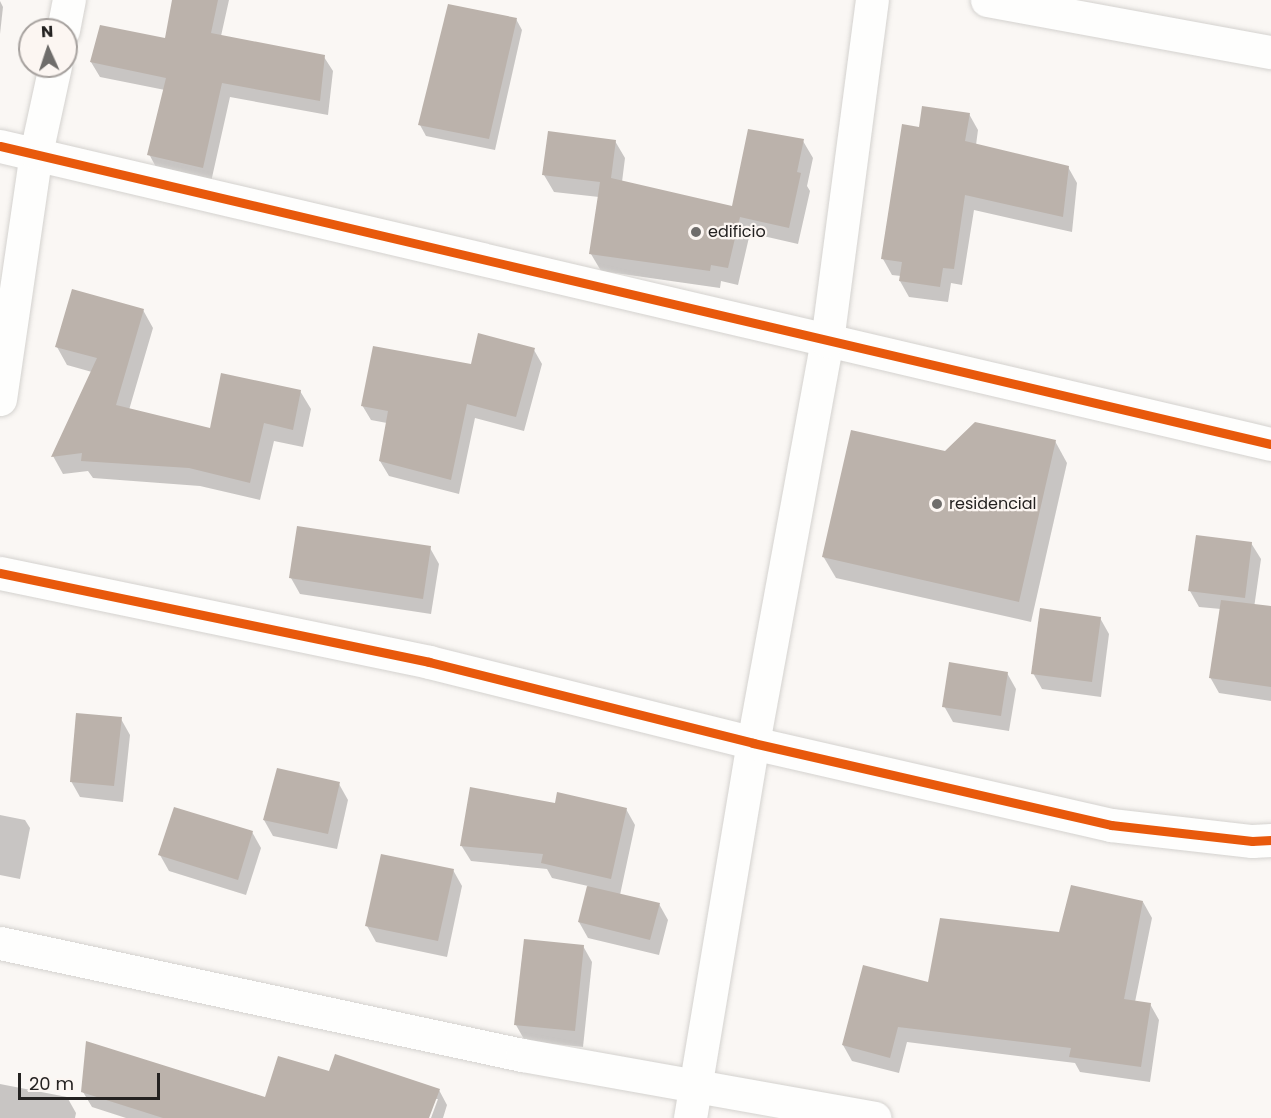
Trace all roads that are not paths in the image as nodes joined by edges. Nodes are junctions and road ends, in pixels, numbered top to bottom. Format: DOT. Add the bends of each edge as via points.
graph roads {
  1 [pos="69,0"];
  2 [pos="872,0"];
  3 [pos="987,0"];
  4 [pos="65,18"];
  5 [pos="1271,52"];
  6 [pos="52,78"];
  7 [pos="0,146"];
  8 [pos="36,153"];
  9 [pos="827,341"];
  10 [pos="0,399"];
  11 [pos="1271,444"];
  12 [pos="0,573"];
  13 [pos="753,743"];
  14 [pos="1271,840"];
  15 [pos="0,943"];
  16 [pos="694,1086"];
  17 [pos="690,1118"];
  18 [pos="874,1118"];
  1 -- 4 [label="street"];
  2 -- 9 [label="street"];
  3 -- 5 [label="street"];
  6 -- 8 [label="street"];
  7 -- 8 [label="street"];
  8 -- 9 [label="street"];
  8 -- 10 [label="street"];
  9 -- 11 [label="street"];
  9 -- 13 [label="street"];
  12 -- 13 [label="street" via="429,662"];
  13 -- 14 [label="street" via="1111,825"];
  13 -- 16 [label="street"];
  15 -- 16 [label="street" via="510,1052"];
  16 -- 17 [label="street"];
  16 -- 18 [label="street"];
}
